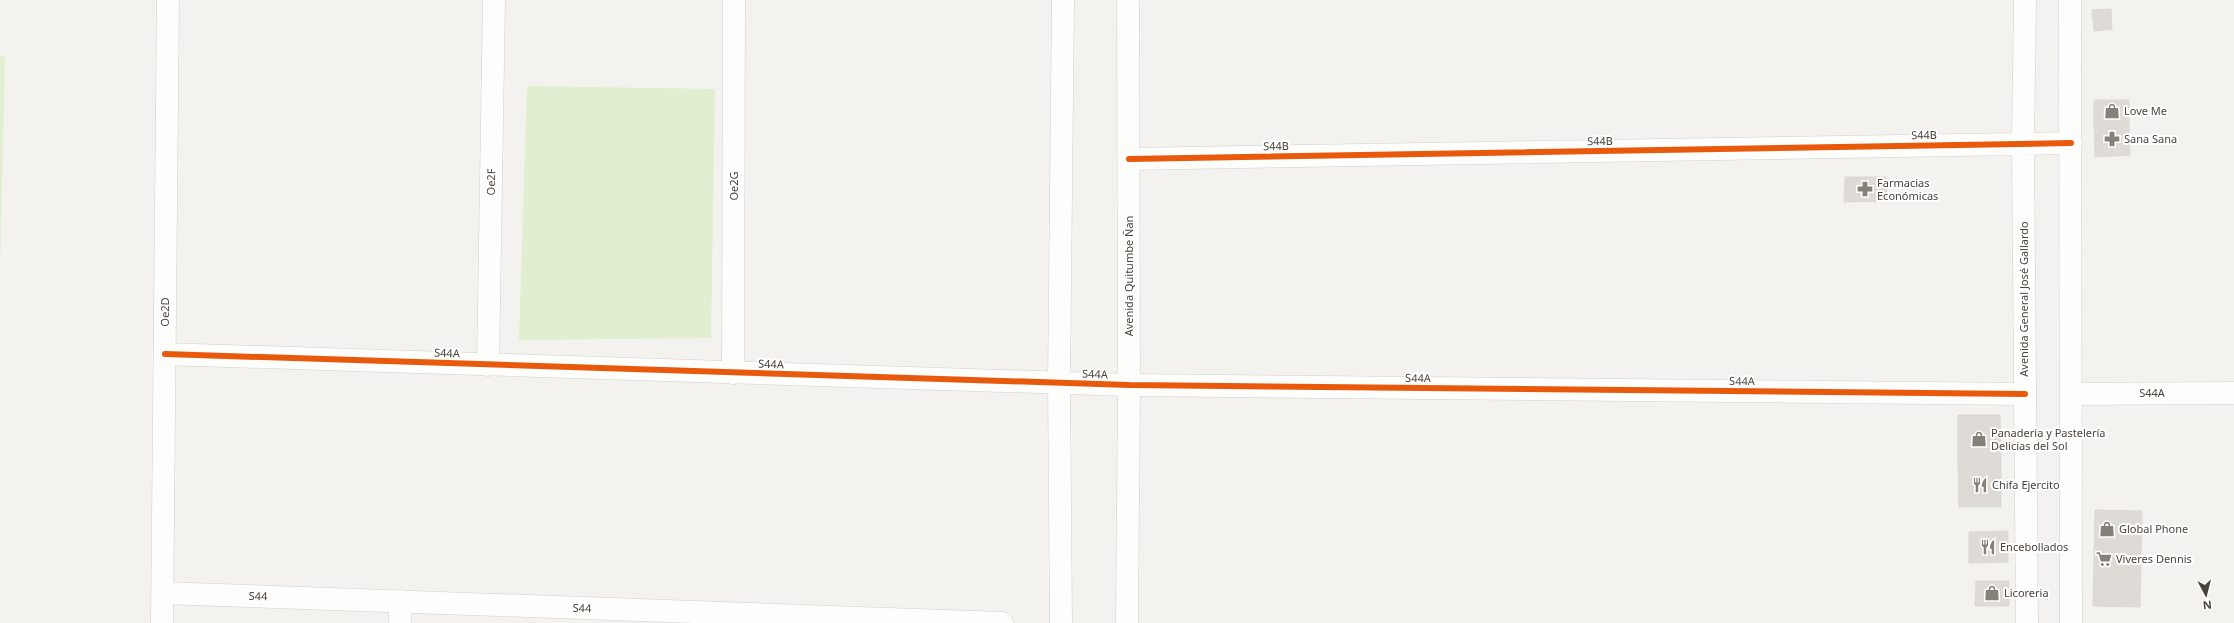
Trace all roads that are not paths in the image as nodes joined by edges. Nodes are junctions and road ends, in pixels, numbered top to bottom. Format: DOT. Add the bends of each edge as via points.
graph roads {
  1 [pos="168,0"];
  2 [pos="494,0"];
  3 [pos="734,0"];
  4 [pos="1063,0"];
  5 [pos="1128,0"];
  6 [pos="2025,0"];
  7 [pos="2070,0"];
  8 [pos="2071,143"];
  9 [pos="2023,144"];
  10 [pos="1129,159"];
  11 [pos="164,354"];
  12 [pos="488,365"];
  13 [pos="733,373"];
  14 [pos="1059,383"];
  15 [pos="1129,385"];
  16 [pos="2234,393"];
  17 [pos="2025,394"];
  18 [pos="2071,394"];
  19 [pos="162,593"];
  20 [pos="400,601"];
  21 [pos="631,616"];
  22 [pos="860,620"];
  23 [pos="162,623"];
  24 [pos="400,623"];
  25 [pos="1002,623"];
  26 [pos="1061,623"];
  27 [pos="1127,623"];
  28 [pos="2027,623"];
  29 [pos="2071,623"];
  1 -- 11 [label="street, Oe2D"];
  2 -- 12 [label="street, Oe2F"];
  3 -- 13 [label="street, Oe2G"];
  4 -- 14 [label="street"];
  5 -- 10 [label="street, Avenida Quitumbe Ñan"];
  6 -- 9 [label="street, Avenida General José Gallardo"];
  7 -- 8 [label="street"];
  8 -- 9 [label="street, S44B"];
  8 -- 18 [label="street"];
  9 -- 10 [label="street, S44B"];
  9 -- 17 [label="street, Avenida General José Gallardo"];
  10 -- 15 [label="street, Avenida Quitumbe Ñan"];
  11 -- 12 [label="street, S44A"];
  11 -- 19 [label="street, Oe2D"];
  12 -- 13 [label="street, S44A"];
  13 -- 14 [label="street, S44A"];
  14 -- 15 [label="street, S44A"];
  14 -- 26 [label="street"];
  15 -- 17 [label="street, S44A"];
  15 -- 27 [label="street, Avenida Quitumbe Ñan"];
  16 -- 18 [label="street, S44A"];
  17 -- 28 [label="street, Avenida General José Gallardo"];
  18 -- 29 [label="street"];
  19 -- 20 [label="street, S44"];
  19 -- 23 [label="street, Oe2D"];
  20 -- 21 [label="street, S44"];
  20 -- 24 [label="street"];
  21 -- 22 [label="street, S44"];
  22 -- 25 [label="street, S44"];
}
